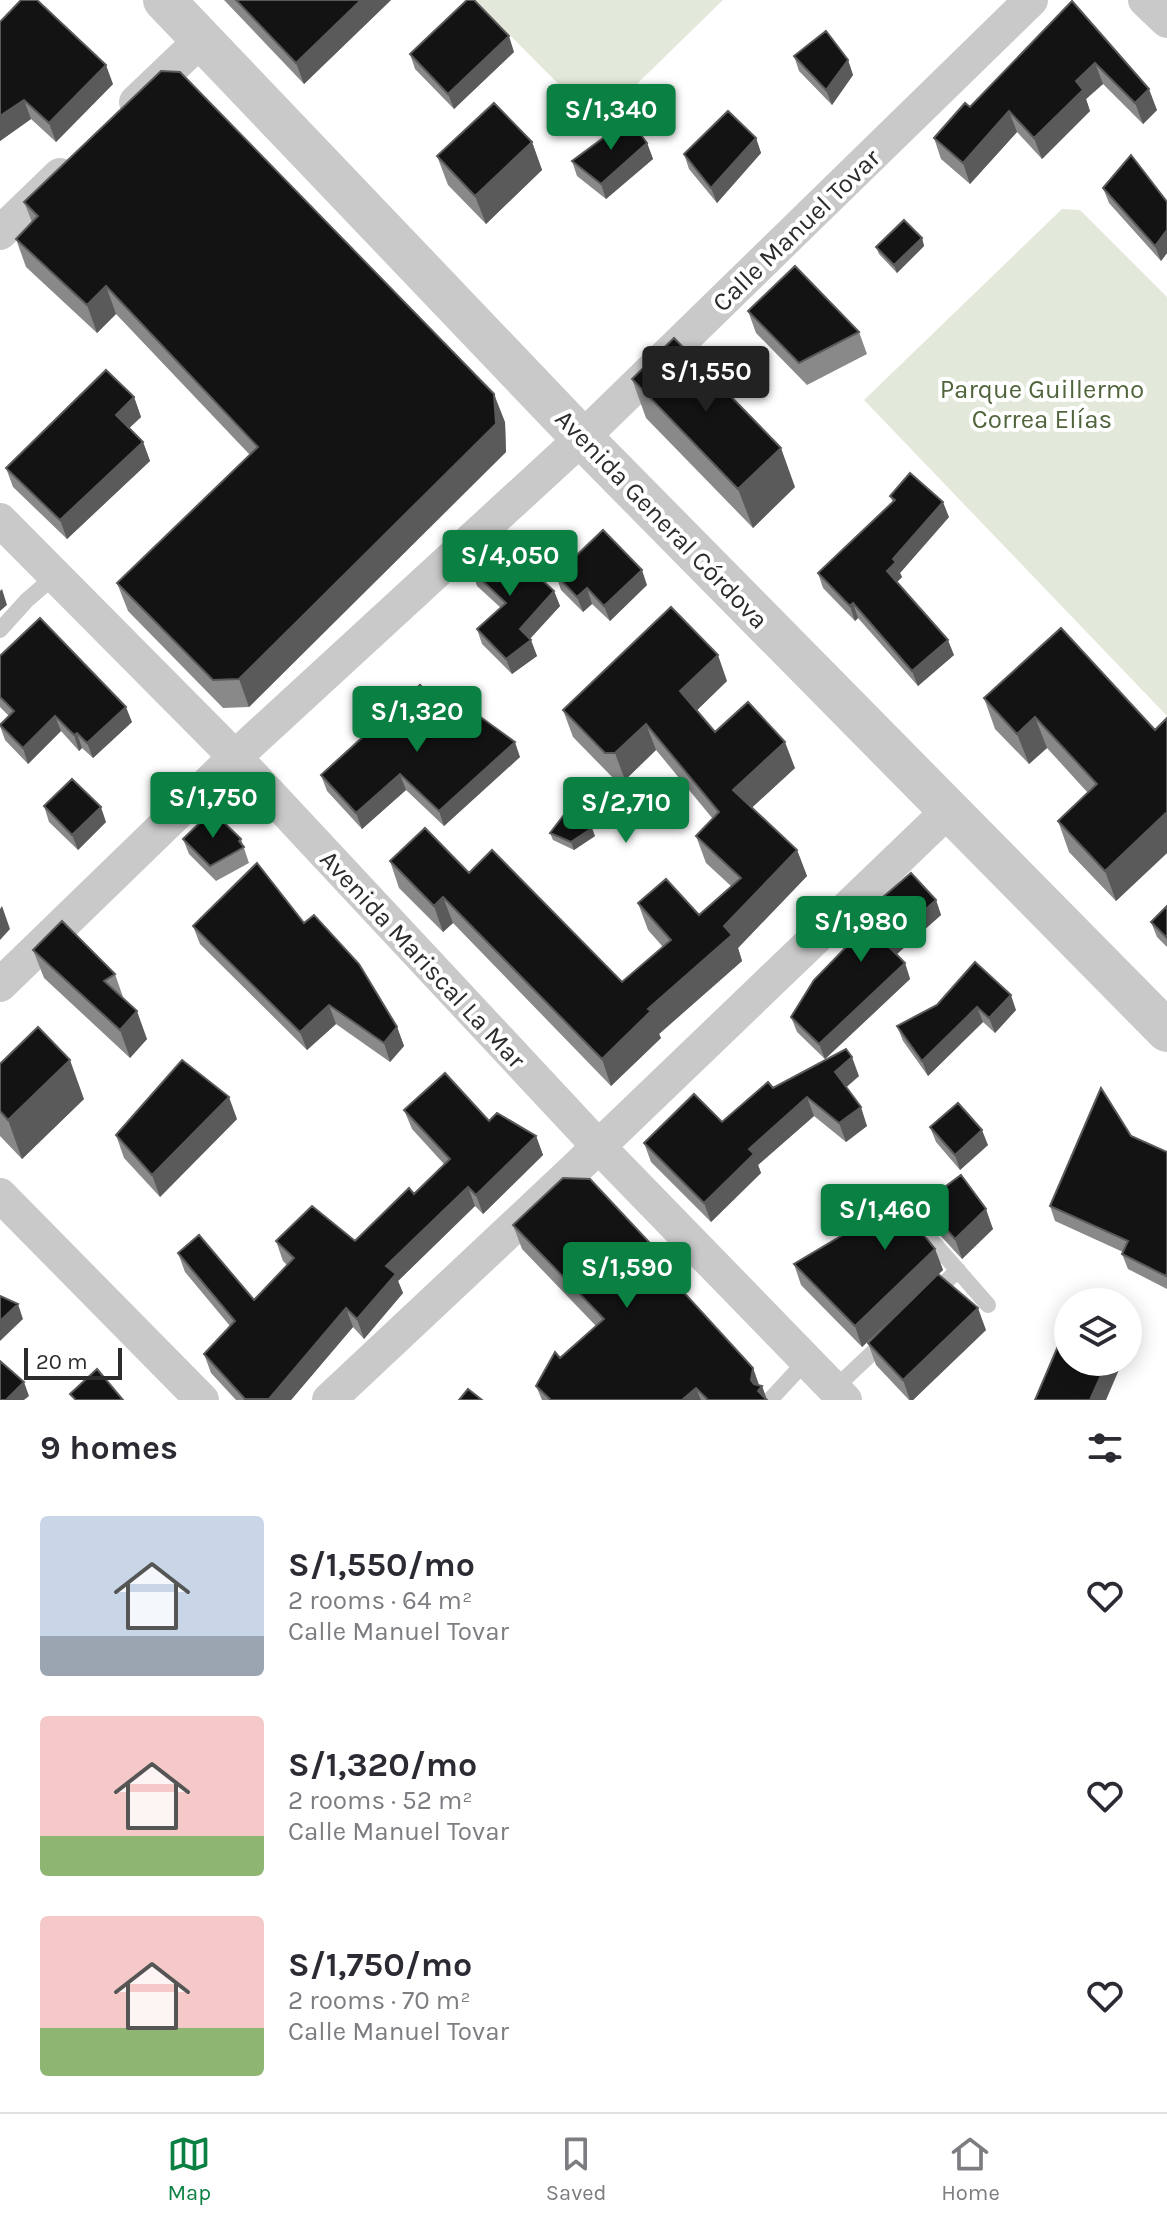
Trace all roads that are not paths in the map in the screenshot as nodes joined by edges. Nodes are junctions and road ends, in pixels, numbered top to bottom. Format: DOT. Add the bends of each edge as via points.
graph roads {
  1 [pos="164,0"];
  2 [pos="1031,0"];
  3 [pos="1145,0"];
  4 [pos="1167,21"];
  5 [pos="202,39"];
  6 [pos="112,125"];
  7 [pos="78,158"];
  8 [pos="0,233"];
  9 [pos="582,438"];
  10 [pos="0,520"];
  11 [pos="55,576"];
  12 [pos="0,630"];
  13 [pos="235,757"];
  14 [pos="949,810"];
  15 [pos="0,985"];
  16 [pos="1167,1031"];
  17 [pos="599,1147"];
  18 [pos="0,1195"];
  19 [pos="933,1242"];
  20 [pos="958,1270"];
  21 [pos="988,1305"];
  22 [pos="806,1361"];
  23 [pos="839,1395"];
  24 [pos="202,1400"];
  25 [pos="329,1400"];
  26 [pos="770,1400"];
  1 -- 5 [label="street, Avenida General Córdova"];
  2 -- 9 [label="street, Calle Manuel Tovar"];
  3 -- 4 [label="street"];
  5 -- 6 [label="street"];
  5 -- 9 [label="street, Avenida General Córdova"];
  7 -- 8 [label="street"];
  9 -- 13 [label="street, Calle Manuel Tovar"];
  9 -- 14 [label="street, Avenida General Córdova"];
  10 -- 11 [label="street, Avenida Mariscal La Mar"];
  11 -- 12 [label="lane"];
  11 -- 13 [label="street, Avenida Mariscal La Mar"];
  13 -- 15 [label="street, Calle Manuel Tovar"];
  13 -- 17 [label="street, Avenida Mariscal La Mar"];
  14 -- 16 [label="street, Avenida General Córdova"];
  14 -- 17 [label="street"];
  17 -- 22 [label="street, Avenida Mariscal La Mar"];
  17 -- 25 [label="street"];
  18 -- 24 [label="street"];
  19 -- 20 [label="lane"];
  20 -- 21 [label="lane"];
  20 -- 23 [label="lane"];
  22 -- 23 [label="street, Avenida Mariscal La Mar"];
  22 -- 26 [label="lane"];
}
